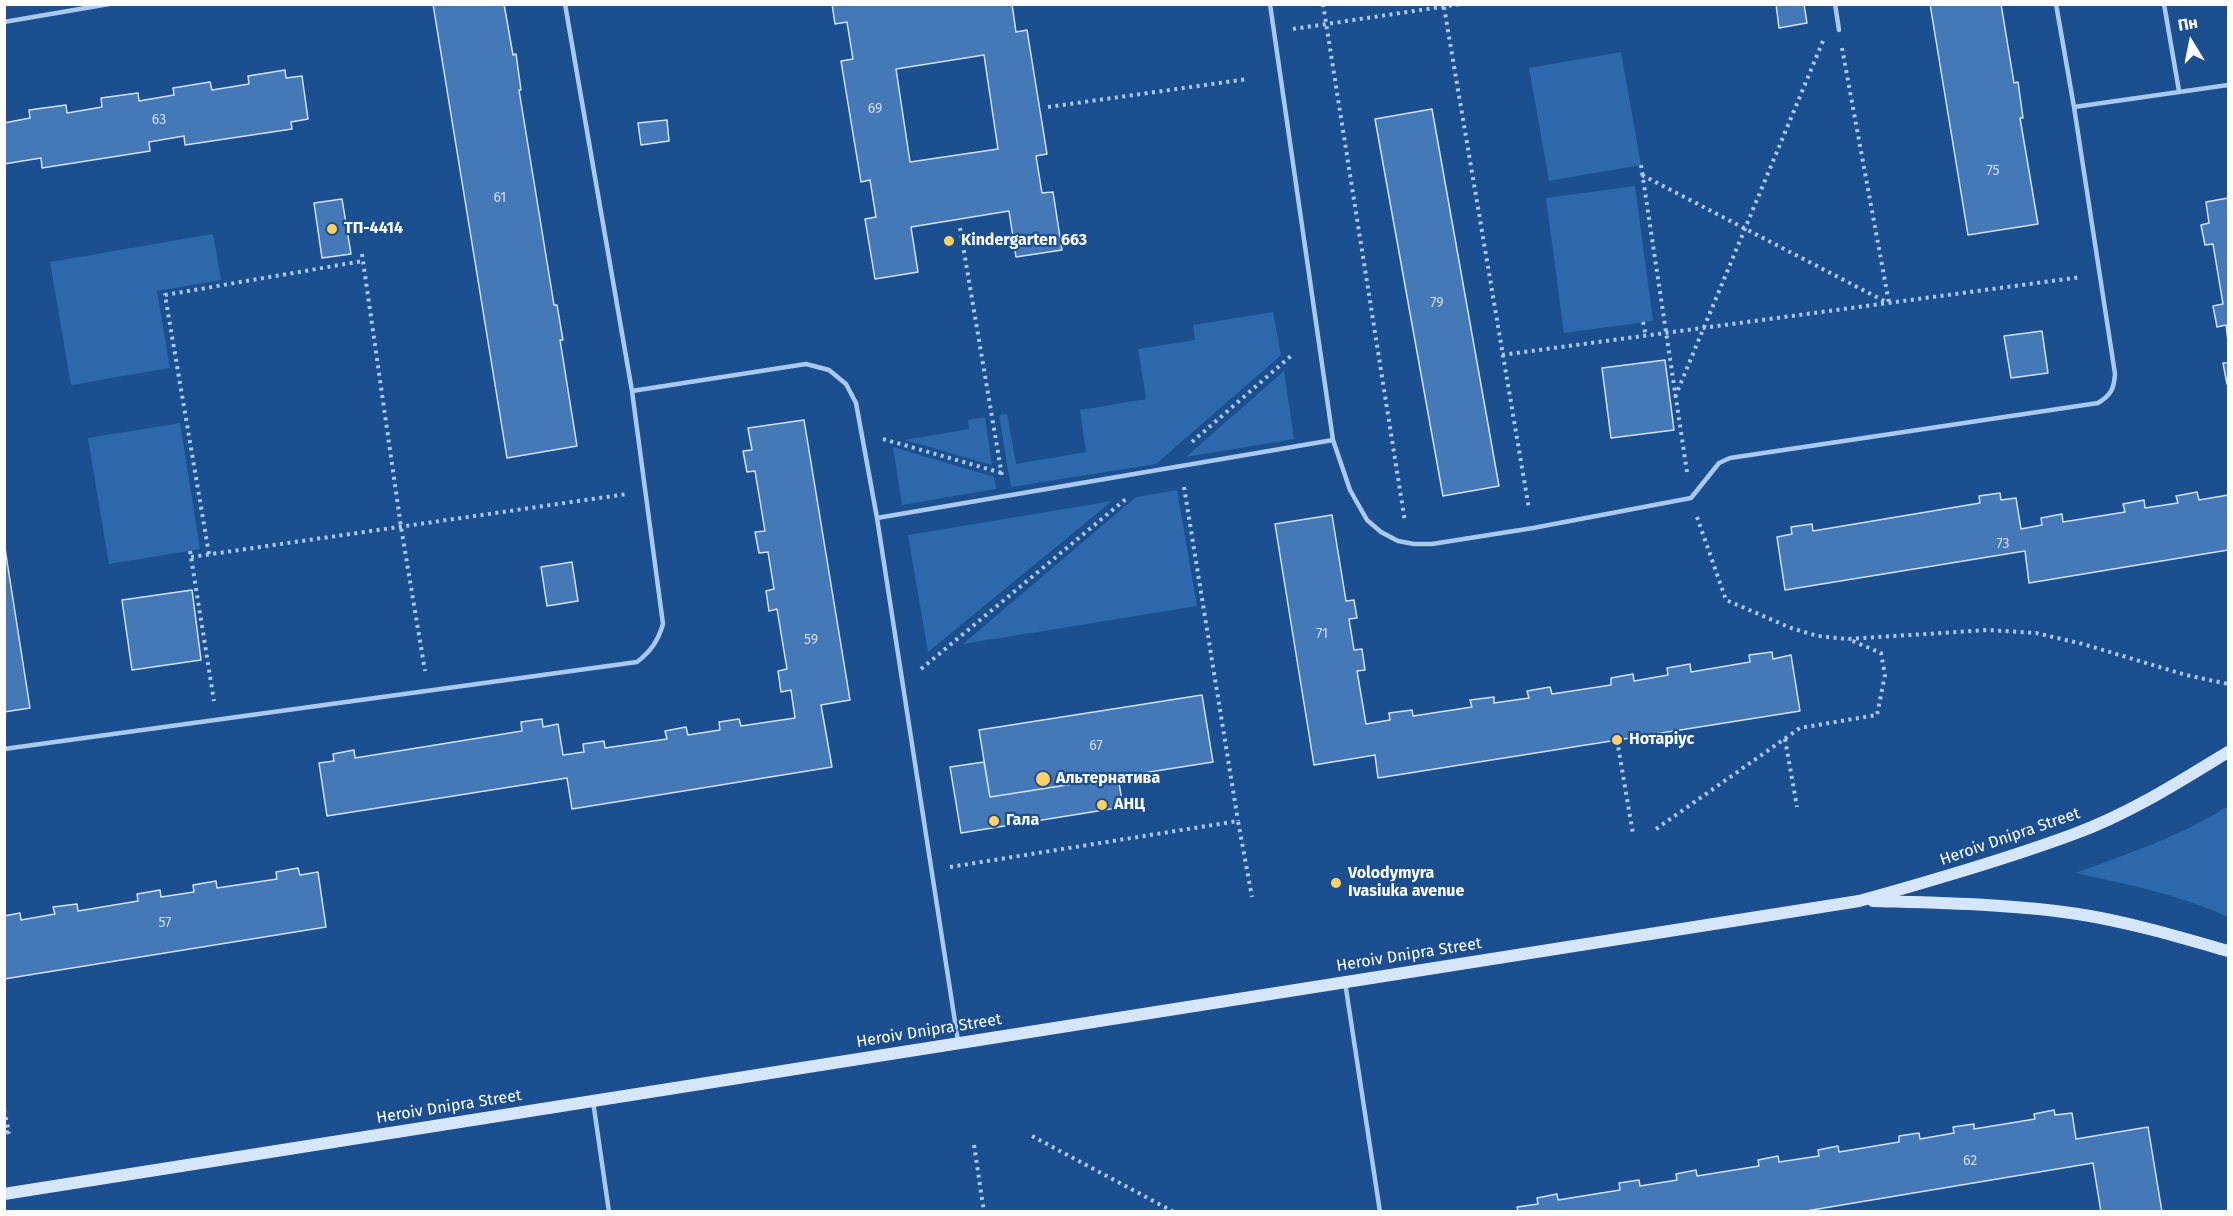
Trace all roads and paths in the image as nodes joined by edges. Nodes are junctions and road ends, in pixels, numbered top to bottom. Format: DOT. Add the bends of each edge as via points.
graph roads {
  1 [pos="109,4"];
  2 [pos="566,4"];
  3 [pos="1270,4"];
  4 [pos="1323,4"];
  5 [pos="1461,4"];
  6 [pos="1835,4"];
  7 [pos="2056,4"];
  8 [pos="2164,4"];
  9 [pos="1444,7"];
  10 [pos="4,21"];
  11 [pos="1326,24"];
  12 [pos="1839,30"];
  13 [pos="1274,32"];
  14 [pos="1827,32"];
  15 [pos="1248,79"];
  16 [pos="2229,85"];
  17 [pos="2179,91"];
  18 [pos="1048,107"];
  19 [pos="2074,107"];
  20 [pos="1641,165"];
  21 [pos="1642,175"];
  22 [pos="960,228"];
  23 [pos="1746,228"];
  24 [pos="362,254"];
  25 [pos="363,261"];
  26 [pos="2100,275"];
  27 [pos="1889,303"];
  28 [pos="1643,322"];
  29 [pos="1704,329"];
  30 [pos="1666,333"];
  31 [pos="1646,336"];
  32 [pos="1292,355"];
  33 [pos="1503,355"];
  34 [pos="632,391"];
  35 [pos="1675,398"];
  36 [pos="861,432"];
  37 [pos="1333,440"];
  38 [pos="1181,466"];
  39 [pos="1161,470"];
  40 [pos="1001,473"];
  41 [pos="1011,476"];
  42 [pos="645,491"];
  43 [pos="1005,496"];
  44 [pos="1691,498"];
  45 [pos="877,518"];
  46 [pos="401,527"];
  47 [pos="1533,528"];
  48 [pos="1408,543"];
  49 [pos="190,550"];
  50 [pos="209,554"];
  51 [pos="191,557"];
  52 [pos="1847,639"];
  53 [pos="918,672"];
  54 [pos="2229,684"];
  55 [pos="428,691"];
  56 [pos="216,720"];
  57 [pos="1785,739"];
  58 [pos="1617,740"];
  59 [pos="4,749"];
  60 [pos="2229,752"];
  61 [pos="1797,807"];
  62 [pos="1238,821"];
  63 [pos="1656,829"];
  64 [pos="1633,834"];
  65 [pos="946,856"];
  66 [pos="1252,897"];
  67 [pos="1859,901"];
  68 [pos="2229,951"];
  69 [pos="1345,982"];
  70 [pos="958,1043"];
  71 [pos="593,1101"];
  72 [pos="4,1110"];
  73 [pos="4,1133"];
  74 [pos="1032,1136"];
  75 [pos="974,1145"];
  76 [pos="4,1194"];
  77 [pos="609,1212"];
  78 [pos="984,1212"];
  79 [pos="1174,1212"];
  80 [pos="1380,1212"];
  1 -- 10 [label="lane"];
  2 -- 34 [label="lane"];
  3 -- 13 [label="lane"];
  4 -- 11 [label="path"];
  5 -- 9 [label="path"];
  6 -- 12 [label="lane"];
  7 -- 19 [label="lane"];
  8 -- 17 [label="lane"];
  9 -- 11 [label="path"];
  9 -- 33 [label="path"];
  11 -- 13 [label="path"];
  11 -- 48 [label="path"];
  12 -- 27 [label="path"];
  13 -- 37 [label="lane"];
  14 -- 23 [label="path"];
  15 -- 18 [label="path"];
  16 -- 17 [label="lane"];
  17 -- 19 [label="lane"];
  19 -- 26 [label="lane"];
  20 -- 21 [label="path"];
  21 -- 23 [label="path"];
  21 -- 30 [label="path"];
  22 -- 40 [label="path"];
  23 -- 27 [label="path"];
  23 -- 29 [label="path"];
  24 -- 25 [label="path"];
  25 -- 46 [label="path"];
  25 -- 50 [label="path" via="165,295"];
  26 -- 27 [label="path"];
  26 -- 44 [label="lane" via="2115,374 2110,396 2098,403 1730,458 1719,463"];
  27 -- 29 [label="path"];
  28 -- 31 [label="path"];
  29 -- 30 [label="path"];
  29 -- 35 [label="path"];
  30 -- 31 [label="path"];
  30 -- 35 [label="path"];
  31 -- 33 [label="path"];
  32 -- 38 [label="path" via="1179,454"];
  33 -- 47 [label="path"];
  34 -- 36 [label="lane" via="806,364 829,370 846,384 856,403"];
  34 -- 42 [label="lane"];
  35 -- 44 [label="path"];
  36 -- 40 [label="path"];
  36 -- 45 [label="lane"];
  37 -- 38 [label="lane"];
  37 -- 48 [label="lane" via="1350,490 1367,520 1381,532"];
  38 -- 39 [label="lane"];
  38 -- 62 [label="path"];
  39 -- 43 [label="lane"];
  39 -- 53 [label="path"];
  40 -- 41 [label="path"];
  40 -- 43 [label="path"];
  42 -- 46 [label="path"];
  42 -- 55 [label="lane" via="663,624 659,639 649,652 637,662"];
  43 -- 45 [label="lane"];
  44 -- 47 [label="lane"];
  44 -- 52 [label="path" via="1726,600 1809,634"];
  45 -- 70 [label="lane"];
  46 -- 50 [label="path"];
  46 -- 55 [label="path"];
  47 -- 48 [label="lane" via="1432,544"];
  49 -- 51 [label="path"];
  50 -- 51 [label="path"];
  51 -- 56 [label="path"];
  52 -- 54 [label="path" via="1988,630 2036,633"];
  52 -- 57 [label="path" via="1881,653 1885,675 1877,715 1800,728"];
  55 -- 56 [label="lane"];
  56 -- 59 [label="lane"];
  57 -- 61 [label="path"];
  57 -- 63 [label="path"];
  58 -- 64 [label="path"];
  60 -- 67 [label="main road, Heroiv Dnipra Street" via="2155,796 2076,834"];
  62 -- 65 [label="path" via="948,868"];
  62 -- 66 [label="path"];
  67 -- 68 [label="main road, Heroiv Dnipra Street" via="1976,903 2078,914"];
  67 -- 69 [label="main road, Heroiv Dnipra Street"];
  69 -- 70 [label="main road, Heroiv Dnipra Street"];
  69 -- 80 [label="lane"];
  70 -- 71 [label="main road, Heroiv Dnipra Street"];
  71 -- 76 [label="main road, Heroiv Dnipra Street"];
  71 -- 77 [label="lane"];
  72 -- 73 [label="path" via="9,1132"];
  74 -- 79 [label="path"];
  75 -- 78 [label="path"];
}
